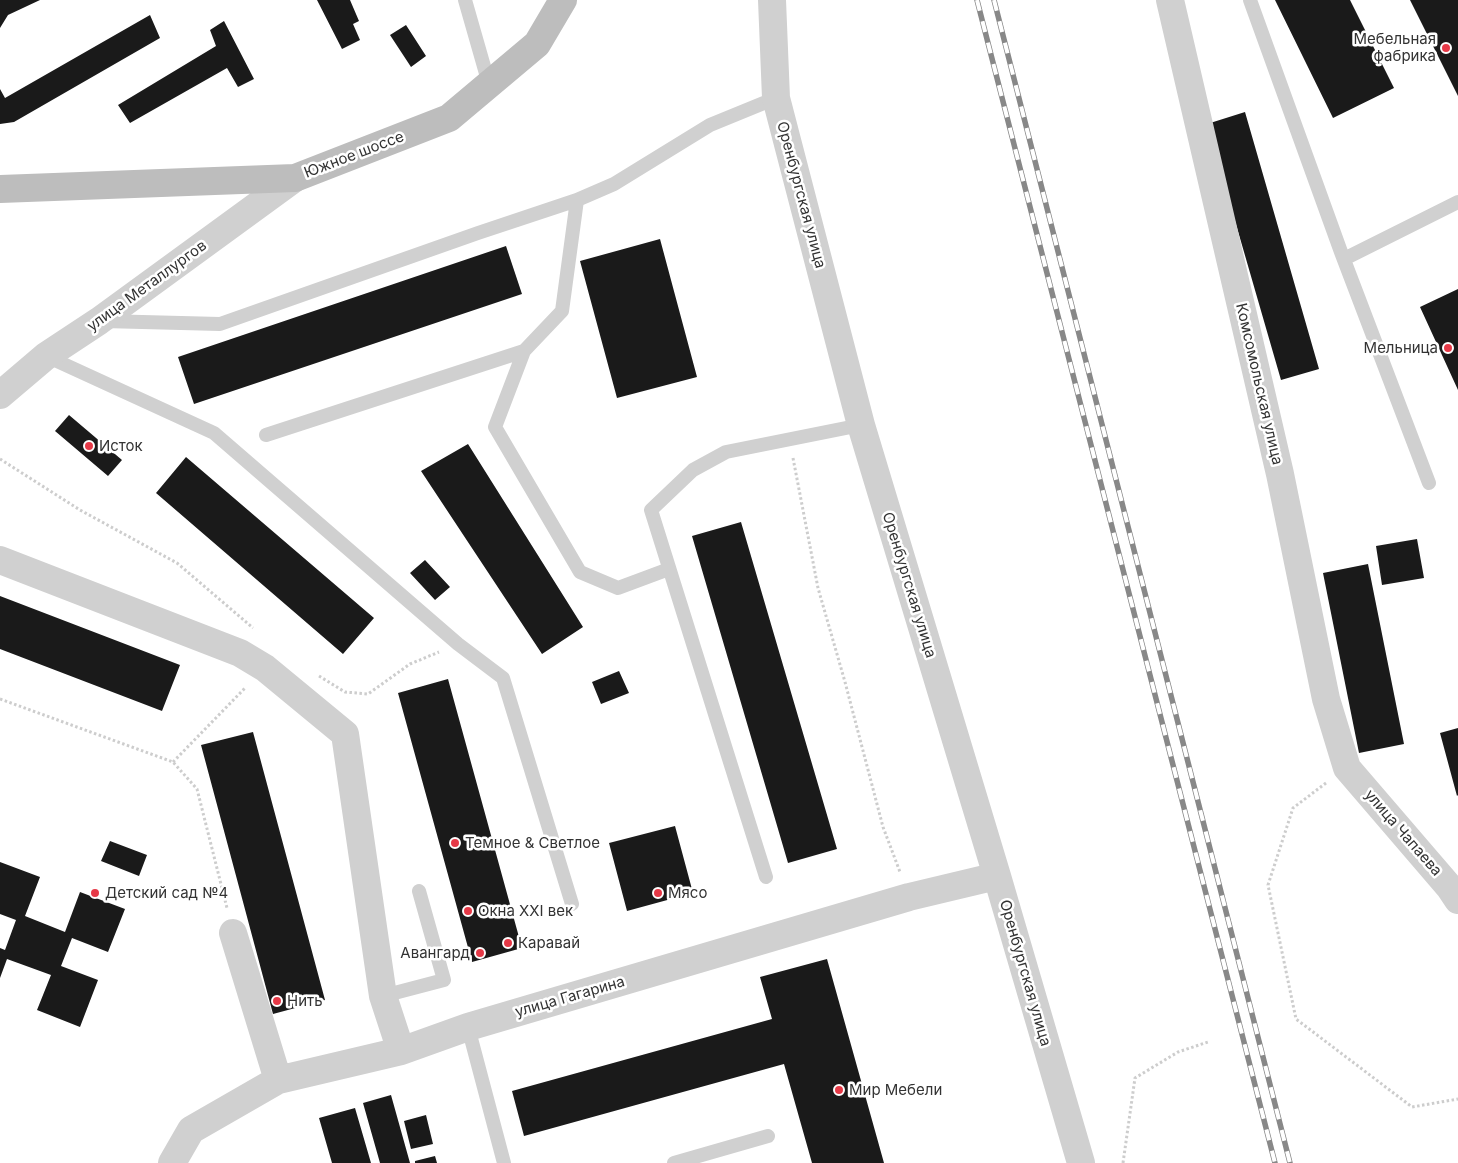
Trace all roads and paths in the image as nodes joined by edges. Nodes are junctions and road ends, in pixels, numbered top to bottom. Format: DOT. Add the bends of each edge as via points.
graph roads {
  1 [pos="465,0"];
  2 [pos="563,0"];
  3 [pos="772,0"];
  4 [pos="1170,0"];
  5 [pos="1250,0"];
  6 [pos="489,84"];
  7 [pos="776,98"];
  8 [pos="295,178"];
  9 [pos="0,189"];
  10 [pos="577,200"];
  11 [pos="1458,202"];
  12 [pos="1344,259"];
  13 [pos="99,321"];
  14 [pos="524,351"];
  15 [pos="46,356"];
  16 [pos="0,395"];
  17 [pos="861,425"];
  18 [pos="266,435"];
  19 [pos="789,440"];
  20 [pos="0,459"];
  21 [pos="1429,482"];
  22 [pos="0,560"];
  23 [pos="669,568"];
  24 [pos="260,634"];
  25 [pos="458,644"];
  26 [pos="265,668"];
  27 [pos="314,672"];
  28 [pos="0,700"];
  29 [pos="173,762"];
  30 [pos="1347,768"];
  31 [pos="997,876"];
  32 [pos="766,877"];
  33 [pos="419,891"];
  34 [pos="909,897"];
  35 [pos="1458,900"];
  36 [pos="572,904"];
  37 [pos="233,933"];
  38 [pos="383,996"];
  39 [pos="468,1027"];
  40 [pos="1208,1042"];
  41 [pos="401,1051"];
  42 [pos="278,1080"];
  43 [pos="1458,1099"];
  44 [pos="768,1136"];
  45 [pos="172,1163"];
  46 [pos="504,1163"];
  47 [pos="674,1163"];
  48 [pos="1081,1163"];
  49 [pos="1123,1163"];
  1 -- 6 [label="lane"];
  2 -- 6 [label="street, Южное шоссе" via="537,44"];
  3 -- 7 [label="street, Оренбургская улица"];
  4 -- 30 [label="street, Комсомольская улица" via="1280,474 1326,699"];
  5 -- 12 [label="lane"];
  6 -- 8 [label="street, Южное шоссе" via="449,118"];
  7 -- 10 [label="lane" via="710,125 614,184"];
  7 -- 17 [label="street, Оренбургская улица"];
  8 -- 9 [label="street, Южное шоссе"];
  8 -- 13 [label="street, улица Металлургов"];
  10 -- 13 [label="lane" via="220,324"];
  10 -- 14 [label="lane" via="562,311"];
  11 -- 12 [label="lane"];
  12 -- 21 [label="lane"];
  13 -- 15 [label="street, улица Металлургов"];
  14 -- 18 [label="lane"];
  14 -- 23 [label="lane" via="495,427 580,572 618,588"];
  15 -- 16 [label="street, улица Металлургов"];
  15 -- 25 [label="lane" via="214,433"];
  17 -- 19 [label="lane"];
  17 -- 31 [label="street, Оренбургская улица"];
  19 -- 23 [label="lane" via="726,452 693,470 651,510"];
  19 -- 34 [label="path" via="818,588 883,827"];
  20 -- 24 [label="path" via="80,510 178,564"];
  22 -- 26 [label="street" via="240,653"];
  23 -- 32 [label="lane"];
  25 -- 27 [label="path" via="410,664 368,694 345,692"];
  25 -- 36 [label="lane" via="503,678"];
  26 -- 29 [label="path"];
  26 -- 38 [label="street" via="345,734"];
  28 -- 29 [label="path"];
  29 -- 37 [label="path" via="198,788"];
  30 -- 35 [label="street, улица Чапаева"];
  30 -- 43 [label="path" via="1292,808 1268,885 1296,1019 1412,1107"];
  31 -- 34 [label="street, улица Гагарина"];
  31 -- 48 [label="street, Оренбургская улица"];
  33 -- 38 [label="lane" via="444,980"];
  34 -- 39 [label="street, улица Гагарина"];
  37 -- 42 [label="street"];
  38 -- 41 [label="street"];
  39 -- 41 [label="street, улица Гагарина"];
  39 -- 46 [label="lane"];
  40 -- 49 [label="path" via="1178,1052 1135,1078"];
  41 -- 42 [label="street, улица Гагарина"];
  42 -- 45 [label="street, улица Гагарина" via="191,1130"];
  44 -- 47 [label="lane"];
}
